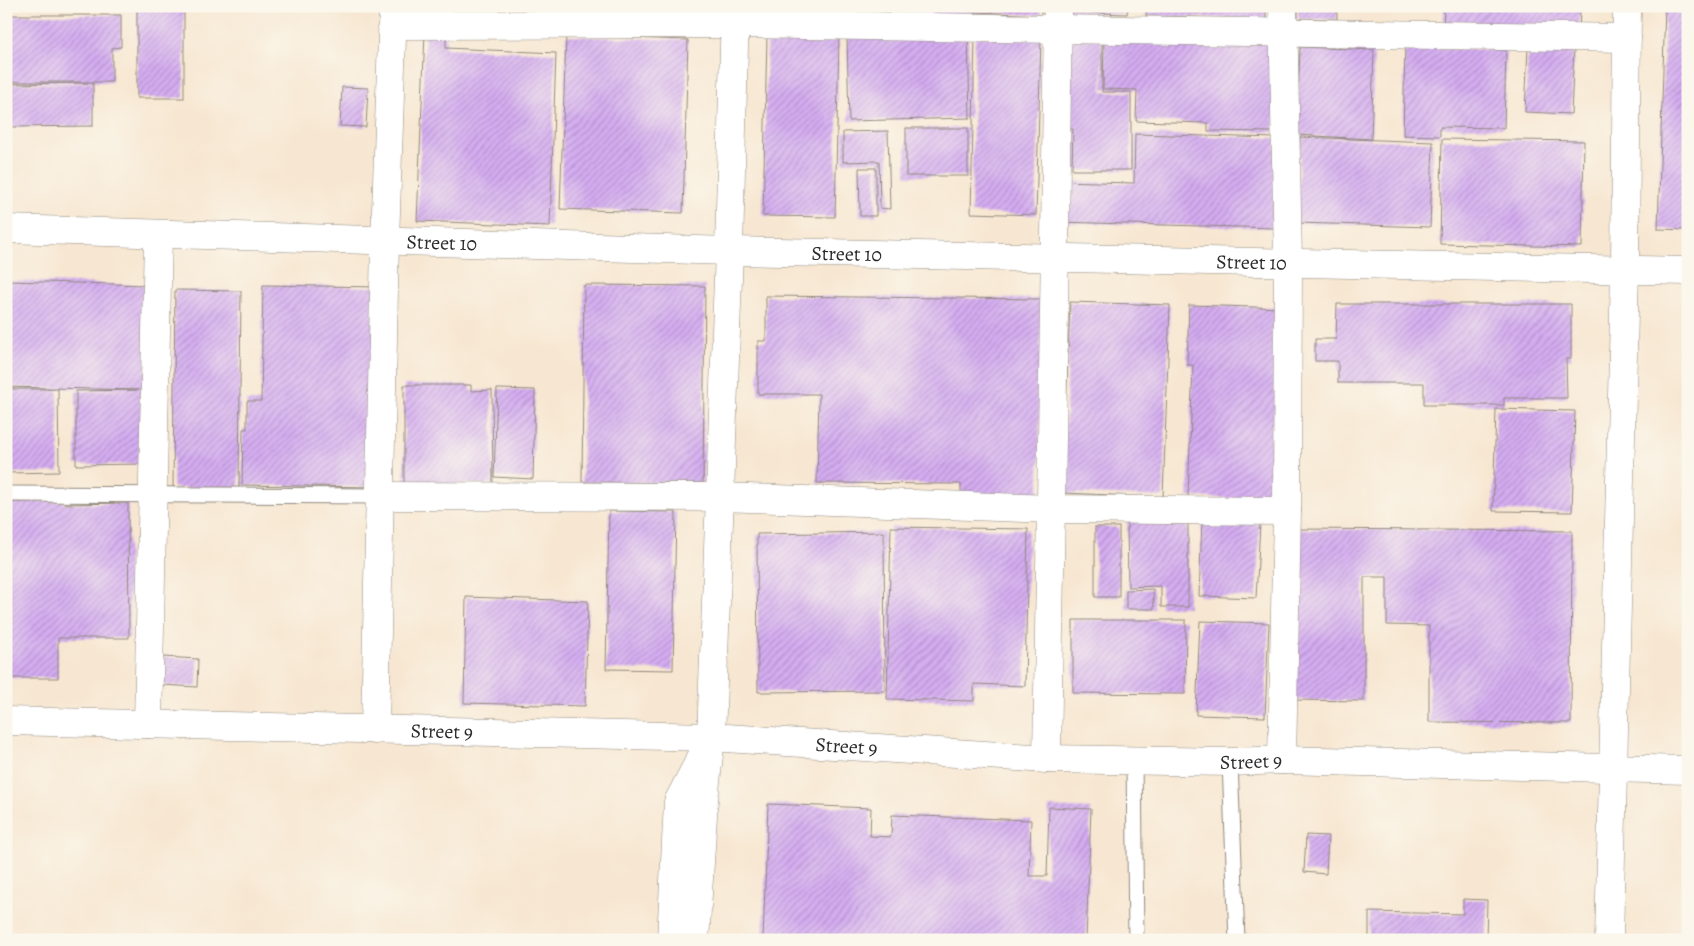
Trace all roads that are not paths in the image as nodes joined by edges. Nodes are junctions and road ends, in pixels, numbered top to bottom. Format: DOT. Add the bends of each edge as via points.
graph roads {
  1 [pos="1283,6"];
  2 [pos="1627,6"];
  3 [pos="392,15"];
  4 [pos="735,15"];
  5 [pos="1058,18"];
  6 [pos="1283,33"];
  7 [pos="1627,38"];
  8 [pos="6,229"];
  9 [pos="158,234"];
  10 [pos="384,241"];
  11 [pos="729,251"];
  12 [pos="1054,257"];
  13 [pos="1288,262"];
  14 [pos="1625,270"];
  15 [pos="1688,271"];
  16 [pos="6,494"];
  17 [pos="153,496"];
  18 [pos="380,496"];
  19 [pos="720,497"];
  20 [pos="1053,509"];
  21 [pos="1287,510"];
  22 [pos="6,721"];
  23 [pos="148,724"];
  24 [pos="375,730"];
  25 [pos="711,737"];
  26 [pos="1047,759"];
  27 [pos="1134,760"];
  28 [pos="1282,760"];
  29 [pos="1230,762"];
  30 [pos="1614,768"];
  31 [pos="1688,770"];
  32 [pos="671,940"];
  33 [pos="695,940"];
  34 [pos="1136,940"];
  35 [pos="1237,940"];
  36 [pos="1609,940"];
  1 -- 6 [label="street"];
  2 -- 7 [label="street"];
  3 -- 4 [label="street"];
  3 -- 10 [label="street"];
  4 -- 5 [label="street"];
  4 -- 11 [label="street"];
  5 -- 6 [label="street"];
  5 -- 12 [label="street"];
  6 -- 7 [label="street"];
  6 -- 13 [label="street"];
  7 -- 14 [label="street"];
  8 -- 9 [label="street, Street 10"];
  9 -- 10 [label="street, Street 10"];
  9 -- 17 [label="street"];
  10 -- 11 [label="street, Street 10"];
  10 -- 18 [label="street"];
  11 -- 12 [label="street, Street 10"];
  11 -- 19 [label="street"];
  12 -- 13 [label="street, Street 10"];
  12 -- 20 [label="street"];
  13 -- 14 [label="street, Street 10"];
  13 -- 21 [label="street"];
  14 -- 15 [label="street, Street 10"];
  14 -- 30 [label="street"];
  16 -- 17 [label="lane"];
  17 -- 18 [label="lane"];
  17 -- 23 [label="street"];
  18 -- 19 [label="street"];
  18 -- 24 [label="street"];
  19 -- 20 [label="street"];
  19 -- 25 [label="street"];
  20 -- 21 [label="street"];
  20 -- 26 [label="street"];
  21 -- 28 [label="street"];
  22 -- 23 [label="street, Street 9"];
  23 -- 24 [label="street, Street 9"];
  24 -- 25 [label="street, Street 9"];
  25 -- 26 [label="street, Street 9"];
  25 -- 32 [label="street" via="678,802"];
  25 -- 33 [label="street"];
  26 -- 27 [label="street, Street 9"];
  27 -- 29 [label="street, Street 9"];
  27 -- 34 [label="lane"];
  28 -- 29 [label="street, Street 9"];
  28 -- 30 [label="street, Street 9"];
  29 -- 35 [label="lane"];
  30 -- 31 [label="street, Street 9"];
  30 -- 36 [label="street"];
}
